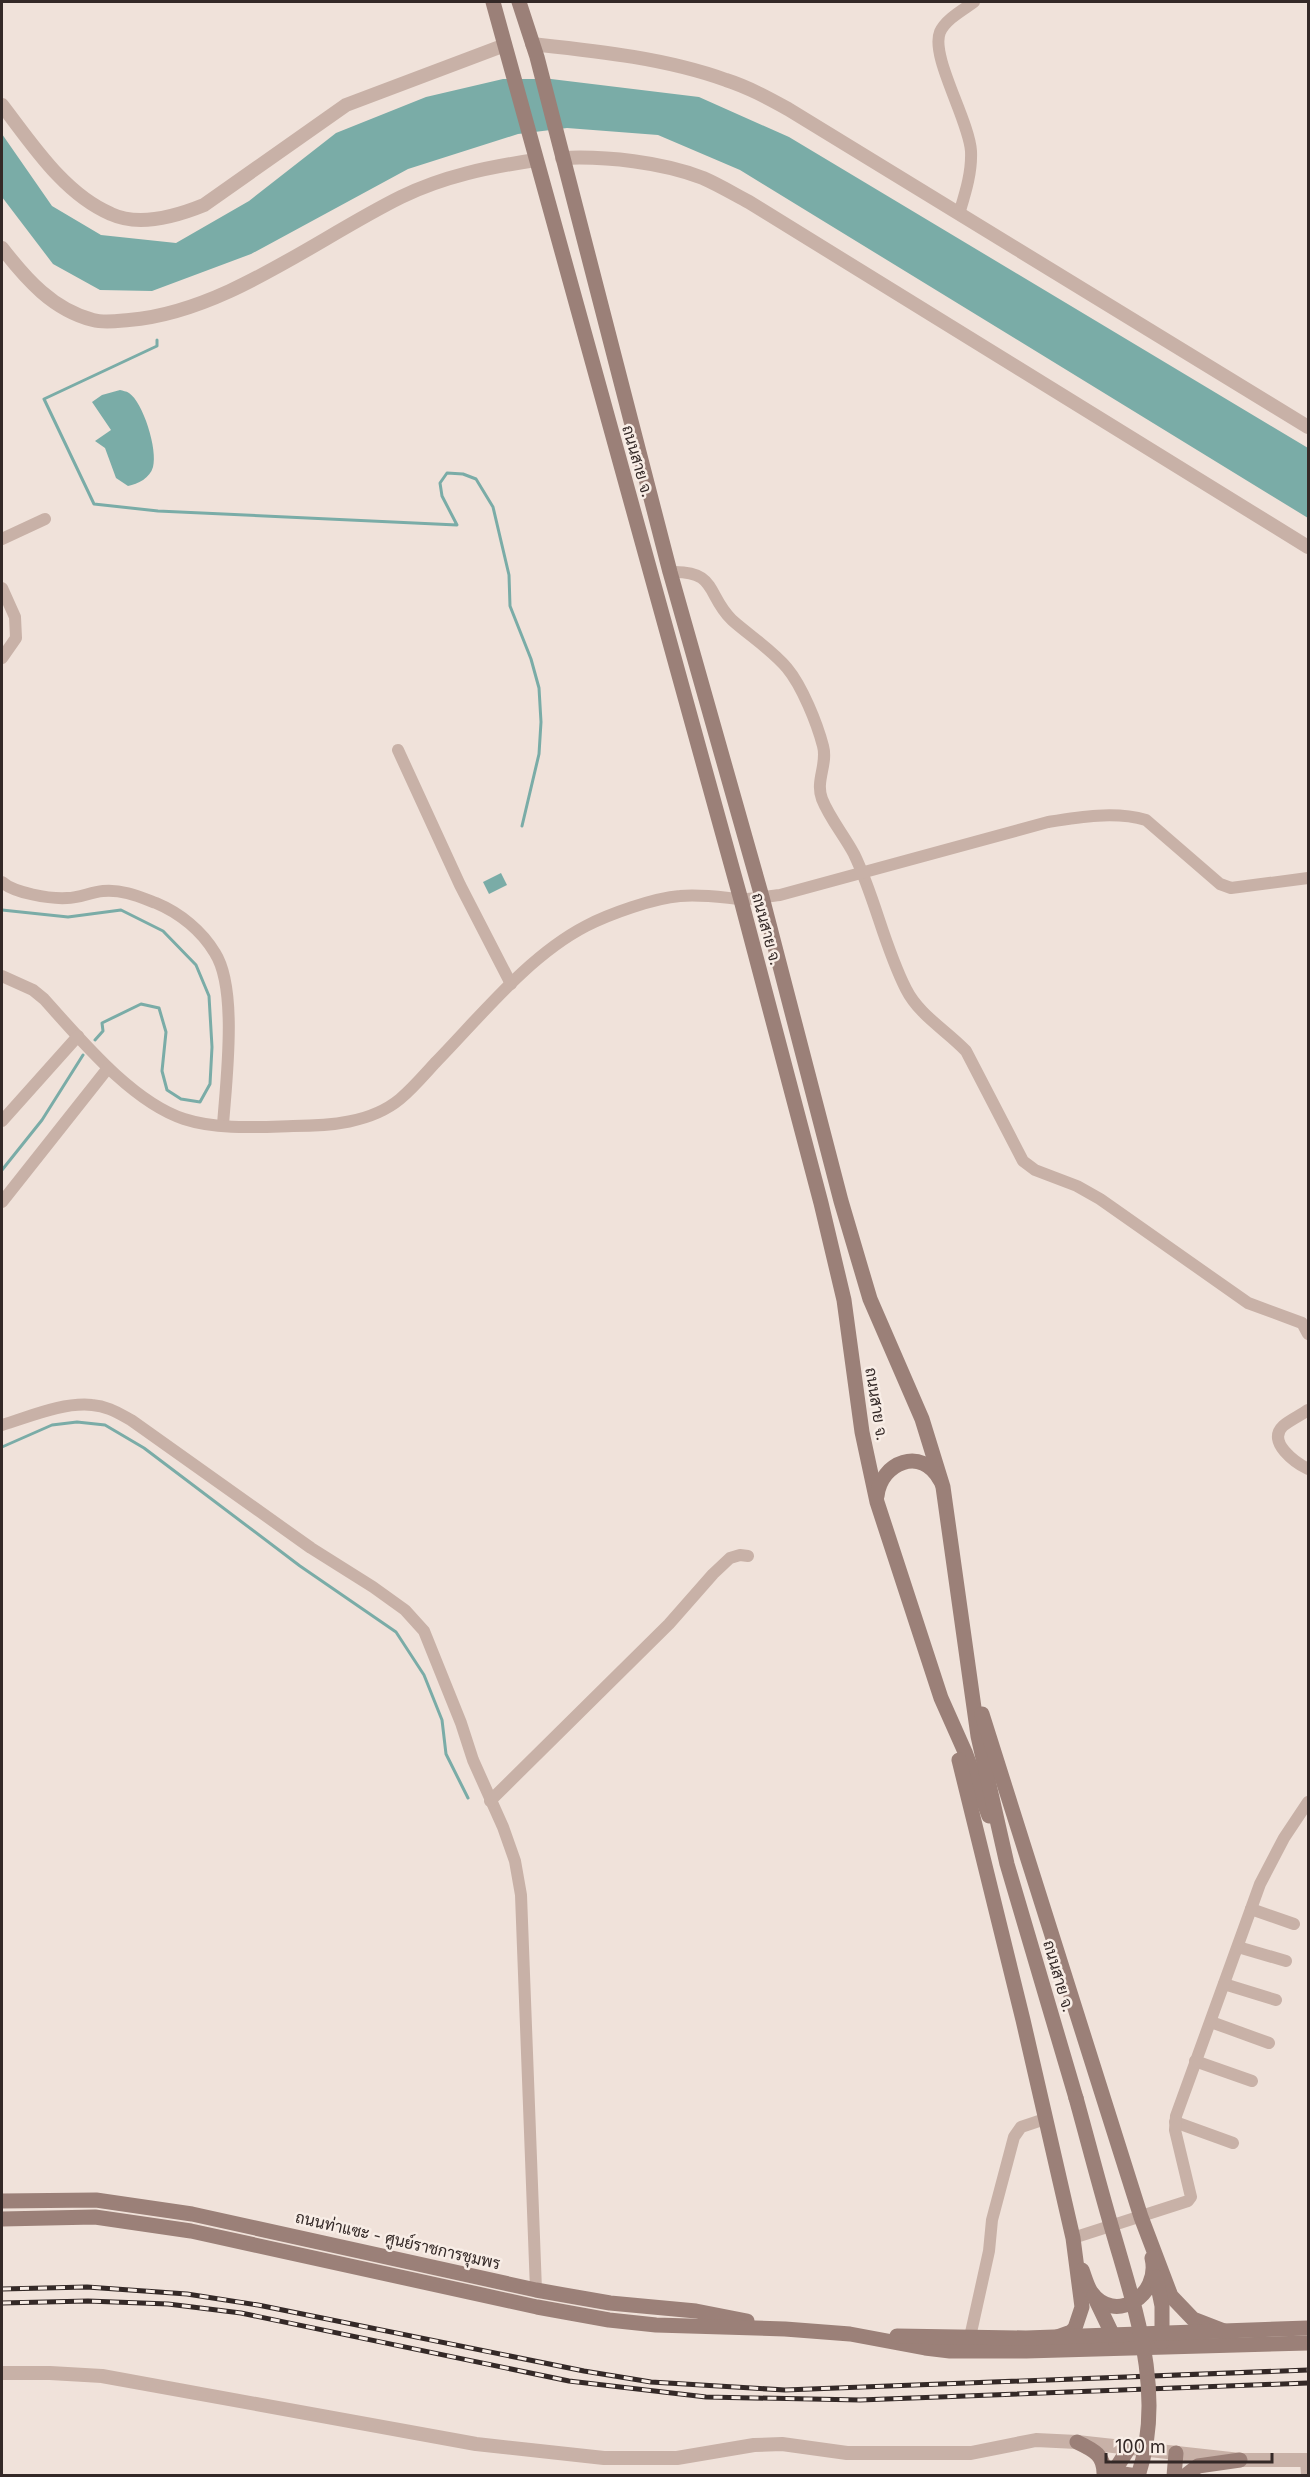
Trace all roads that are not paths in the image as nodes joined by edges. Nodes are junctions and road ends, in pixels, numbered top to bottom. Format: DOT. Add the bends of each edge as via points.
graph roads {
  1 [pos="493,2"];
  2 [pos="519,2"];
  3 [pos="974,2"];
  4 [pos="505,45"];
  5 [pos="534,50"];
  6 [pos="2,105"];
  7 [pos="560,152"];
  8 [pos="534,153"];
  9 [pos="959,214"];
  10 [pos="2,248"];
  11 [pos="1308,427"];
  12 [pos="45,519"];
  13 [pos="2,539"];
  14 [pos="1308,547"];
  15 [pos="670,572"];
  16 [pos="2,588"];
  17 [pos="2,658"];
  18 [pos="398,750"];
  19 [pos="861,872"];
  20 [pos="1308,878"];
  21 [pos="2,882"];
  22 [pos="762,897"];
  23 [pos="741,900"];
  24 [pos="2,976"];
  25 [pos="511,984"];
  26 [pos="78,1036"];
  27 [pos="108,1068"];
  28 [pos="2,1121"];
  29 [pos="223,1125"];
  30 [pos="2,1202"];
  31 [pos="1308,1334"];
  32 [pos="1308,1410"];
  33 [pos="2,1425"];
  34 [pos="1308,1469"];
  35 [pos="943,1487"];
  36 [pos="877,1502"];
  37 [pos="748,1556"];
  38 [pos="972,1686"];
  39 [pos="941,1698"];
  40 [pos="490,1800"];
  41 [pos="1308,1802"];
  42 [pos="1007,1864"];
  43 [pos="1251,1910"];
  44 [pos="1294,1924"];
  45 [pos="1238,1947"];
  46 [pos="1286,1961"];
  47 [pos="1224,1984"];
  48 [pos="1276,2000"];
  49 [pos="1211,2022"];
  50 [pos="1269,2043"];
  51 [pos="1195,2061"];
  52 [pos="1252,2081"];
  53 [pos="1045,2119"];
  54 [pos="1175,2122"];
  55 [pos="1233,2143"];
  56 [pos="2,2201"];
  57 [pos="1142,2217"];
  58 [pos="2,2218"];
  59 [pos="1073,2238"];
  60 [pos="1154,2268"];
  61 [pos="536,2290"];
  62 [pos="1092,2294"];
  63 [pos="537,2307"];
  64 [pos="1308,2328"];
  65 [pos="785,2329"];
  66 [pos="1224,2331"];
  67 [pos="870,2336"];
  68 [pos="970,2337"];
  69 [pos="1058,2337"];
  70 [pos="1162,2340"];
  71 [pos="1116,2341"];
  72 [pos="1308,2343"];
  73 [pos="2,2373"];
  74 [pos="1077,2442"];
  75 [pos="1129,2448"];
  76 [pos="1176,2453"];
  77 [pos="1240,2460"];
  78 [pos="1307,2460"];
  79 [pos="1104,2475"];
  80 [pos="1113,2475"];
  81 [pos="1138,2475"];
  82 [pos="1174,2475"];
  83 [pos="1185,2475"];
  84 [pos="1307,2475"];
  1 -- 4 [label="main road, ถนนสาย จ."];
  2 -- 5 [label="main road, ถนนสาย จ."];
  3 -- 9 [label="street" via="945,26 938,48 971,150 970,173"];
  4 -- 6 [label="street" via="346,105 204,205 185,213 142,220 112,215 86,199 50,165"];
  4 -- 8 [label="main road, ถนนสาย จ."];
  5 -- 7 [label="main road, ถนนสาย จ."];
  5 -- 9 [label="street" via="647,60 747,87"];
  7 -- 14 [label="street" via="660,166 702,178 739,197"];
  7 -- 15 [label="main road, ถนนสาย จ."];
  8 -- 10 [label="street" via="440,180 400,198 272,270 211,298 151,318 94,320 63,309 39,291"];
  8 -- 23 [label="main road, ถนนสาย จ."];
  9 -- 11 [label="street"];
  12 -- 13 [label="street"];
  15 -- 19 [label="street" via="696,574 704,580 713,588 726,613 786,667 796,682 824,748 818,785 821,797"];
  15 -- 22 [label="main road, ถนนสาย จ."];
  16 -- 17 [label="street" via="15,616 16,638"];
  18 -- 25 [label="street"];
  19 -- 20 [label="street" via="1048,822 1094,816 1146,820 1220,884 1231,888"];
  19 -- 22 [label="street" via="796,892"];
  19 -- 31 [label="street" via="907,990 925,1014 966,1051 1023,1161 1100,1199 1248,1303 1302,1323"];
  21 -- 29 [label="street" via="33,894 67,898 105,891 136,895 171,909 190,924 216,953 228,994"];
  22 -- 23 [label="street"];
  22 -- 35 [label="main road, ถนนสาย จ." via="870,1299 922,1419"];
  23 -- 25 [label="street" via="709,896 656,900 586,926 554,945"];
  23 -- 36 [label="main road, ถนนสาย จ." via="842,1290 862,1432"];
  24 -- 26 [label="street" via="33,990"];
  25 -- 29 [label="street" via="408,1092 383,1110 324,1126"];
  26 -- 27 [label="street"];
  26 -- 28 [label="street"];
  27 -- 29 [label="street" via="170,1114"];
  27 -- 30 [label="street"];
  32 -- 34 [label="street" via="1283,1426 1278,1438 1288,1456"];
  33 -- 40 [label="street" via="63,1408 90,1404 109,1408 405,1610 424,1631"];
  35 -- 36 [label="main road" via="931,1469 922,1464 901,1463 883,1475"];
  35 -- 38 [label="main road, ถนนสาย จ."];
  36 -- 39 [label="main road, ถนนสาย จ."];
  37 -- 40 [label="street" via="730,1558 713,1574 669,1624"];
  38 -- 42 [label="main road, ถนนสาย จ." via="978,1736"];
  38 -- 57 [label="main road"];
  39 -- 42 [label="main road, ถนนสาย จ."];
  39 -- 53 [label="main road" via="969,1795"];
  40 -- 61 [label="street" via="515,1861 521,1895"];
  41 -- 43 [label="street" via="1284,1838"];
  42 -- 81 [label="main road, ถนนสาย จ., bridge" via="1145,2350 1148,2437"];
  43 -- 44 [label="street"];
  43 -- 45 [label="street"];
  45 -- 46 [label="street"];
  45 -- 47 [label="street"];
  47 -- 48 [label="street"];
  47 -- 49 [label="street"];
  49 -- 50 [label="street"];
  49 -- 51 [label="street"];
  51 -- 52 [label="street"];
  51 -- 54 [label="street"];
  53 -- 59 [label="main road"];
  53 -- 68 [label="street" via="1021,2127 1014,2137 992,2220"];
  54 -- 55 [label="street"];
  54 -- 57 [label="street" via="1191,2197"];
  56 -- 61 [label="main road, ถนนท่าแซะ - ศูนย์ราชการชุมพร" via="96,2200 192,2214"];
  57 -- 59 [label="street"];
  57 -- 60 [label="main road"];
  57 -- 66 [label="main road" via="1171,2296 1193,2319"];
  58 -- 63 [label="main road, ถนนท่าแซะ - ศูนย์ราชการชุมพร" via="95,2217 190,2231"];
  59 -- 62 [label="main road"];
  59 -- 69 [label="main road" via="1082,2307 1075,2328"];
  60 -- 62 [label="main road" via="1150,2288 1135,2301 1113,2305"];
  60 -- 70 [label="main road" via="1162,2306"];
  61 -- 63 [label="main road"];
  61 -- 65 [label="main road, ถนนท่าแซะ - ศูนย์ราชการชุมพร" via="696,2312"];
  62 -- 71 [label="main road"];
  63 -- 65 [label="main road, ถนนท่าแซะ - ศูนย์ราชการชุมพร" via="656,2325"];
  64 -- 66 [label="main road"];
  65 -- 67 [label="main road, ถนนท่าแซะ - ศูนย์ราชการชุมพร"];
  66 -- 70 [label="main road"];
  67 -- 68 [label="main road"];
  67 -- 71 [label="main road" via="951,2351 1026,2351"];
  68 -- 69 [label="main road"];
  69 -- 71 [label="main road"];
  70 -- 71 [label="main road"];
  70 -- 72 [label="main road"];
  73 -- 74 [label="street" via="102,2376 476,2444 604,2458 677,2458 782,2444 847,2453 971,2453 1036,2440"];
  74 -- 75 [label="street"];
  74 -- 79 [label="main road" via="1102,2458"];
  75 -- 76 [label="street"];
  75 -- 80 [label="main road"];
  76 -- 77 [label="street"];
  76 -- 82 [label="main road"];
  77 -- 78 [label="street"];
  77 -- 83 [label="main road" via="1198,2466"];
  78 -- 84 [label="street"];
  80 -- 81 [label="main road"];
}
